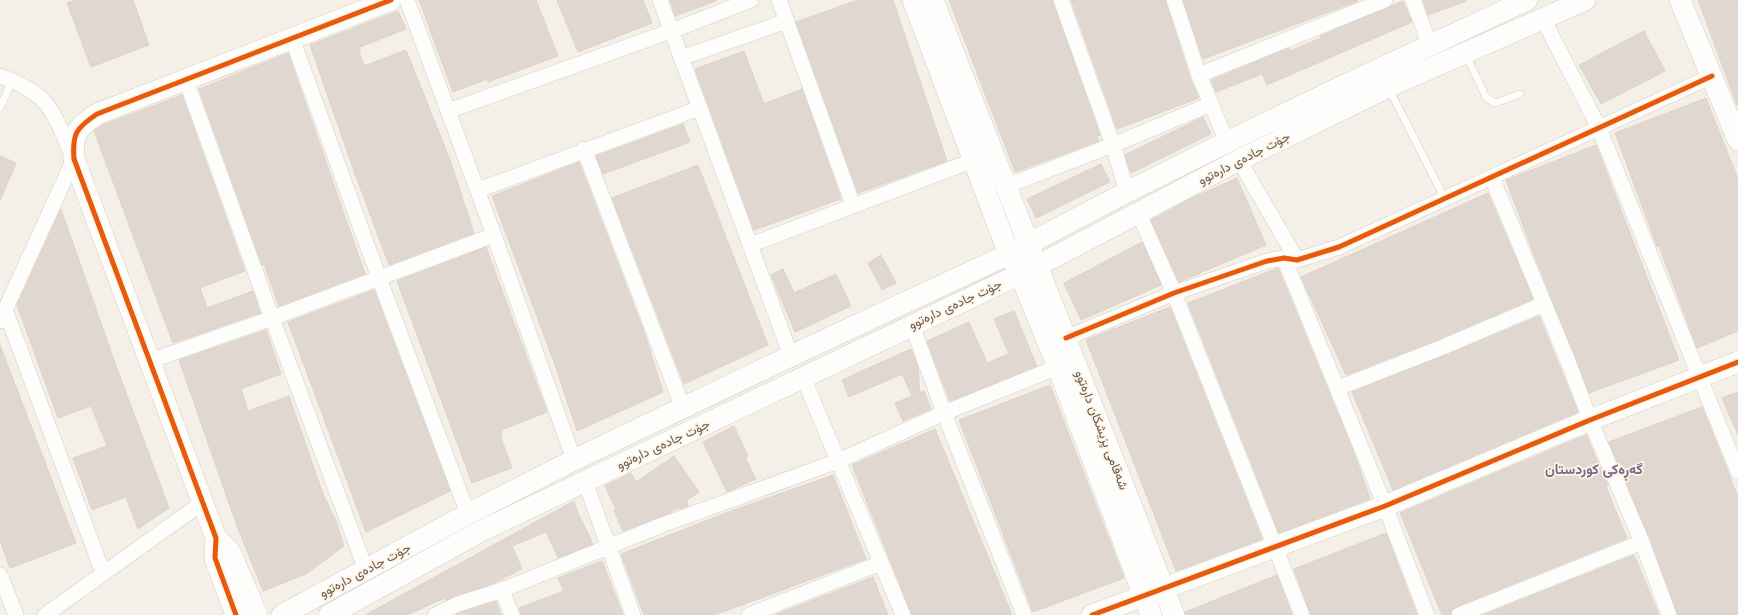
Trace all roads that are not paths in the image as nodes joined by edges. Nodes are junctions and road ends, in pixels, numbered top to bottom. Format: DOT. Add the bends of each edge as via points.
graph roads {
  1 [pos="391,0"];
  2 [pos="407,0"];
  3 [pos="660,0"];
  4 [pos="751,0"];
  5 [pos="779,0"];
  6 [pos="913,0"];
  7 [pos="933,0"];
  8 [pos="1061,0"];
  9 [pos="1174,0"];
  10 [pos="1385,0"];
  11 [pos="1414,0"];
  12 [pos="1527,0"];
  13 [pos="1585,0"];
  14 [pos="1680,0"];
  15 [pos="1543,19"];
  16 [pos="787,21"];
  17 [pos="671,31"];
  18 [pos="292,38"];
  19 [pos="1430,45"];
  20 [pos="1465,53"];
  21 [pos="681,58"];
  22 [pos="1199,75"];
  23 [pos="1712,76"];
  24 [pos="6,78"];
  25 [pos="186,80"];
  26 [pos="1388,87"];
  27 [pos="1520,94"];
  28 [pos="1211,104"];
  29 [pos="0,108"];
  30 [pos="700,108"];
  31 [pos="448,110"];
  32 [pos="1599,128"];
  33 [pos="1738,140"];
  34 [pos="1227,142"];
  35 [pos="1113,145"];
  36 [pos="584,149"];
  37 [pos="74,159"];
  38 [pos="974,160"];
  39 [pos="1239,160"];
  40 [pos="1492,178"];
  41 [pos="1006,186"];
  42 [pos="478,190"];
  43 [pos="1127,192"];
  44 [pos="1444,199"];
  45 [pos="853,205"];
  46 [pos="1139,214"];
  47 [pos="494,235"];
  48 [pos="750,245"];
  49 [pos="1029,245"];
  50 [pos="1010,254"];
  51 [pos="1291,259"];
  52 [pos="1028,270"];
  53 [pos="379,278"];
  54 [pos="1174,293"];
  55 [pos="1544,304"];
  56 [pos="2,315"];
  57 [pos="272,318"];
  58 [pos="912,325"];
  59 [pos="1066,338"];
  60 [pos="791,356"];
  61 [pos="150,362"];
  62 [pos="1738,362"];
  63 [pos="1058,367"];
  64 [pos="803,377"];
  65 [pos="1701,377"];
  66 [pos="1338,388"];
  67 [pos="683,408"];
  68 [pos="944,413"];
  69 [pos="1590,420"];
  70 [pos="574,460"];
  71 [pos="838,461"];
  72 [pos="1738,472"];
  73 [pos="585,481"];
  74 [pos="202,503"];
  75 [pos="1385,506"];
  76 [pos="468,514"];
  77 [pos="1642,542"];
  78 [pos="607,546"];
  79 [pos="1275,548"];
  80 [pos="881,563"];
  81 [pos="366,570"];
  82 [pos="103,573"];
  83 [pos="0,575"];
  84 [pos="1164,588"];
  85 [pos="502,590"];
  86 [pos="1144,596"];
  87 [pos="241,609"];
  88 [pos="290,610"];
  89 [pos="16,615"];
  90 [pos="45,615"];
  91 [pos="264,615"];
  92 [pos="276,615"];
  93 [pos="329,615"];
  94 [pos="435,615"];
  95 [pos="512,615"];
  96 [pos="633,615"];
  97 [pos="749,615"];
  98 [pos="903,615"];
  99 [pos="1024,615"];
  100 [pos="1092,615"];
  101 [pos="1151,615"];
  102 [pos="1174,615"];
  103 [pos="1302,615"];
  104 [pos="1427,615"];
  105 [pos="1459,615"];
  106 [pos="1669,615"];
  1 -- 18 [label="main road"];
  2 -- 31 [label="street"];
  3 -- 17 [label="street"];
  4 -- 17 [label="street"];
  5 -- 16 [label="street"];
  6 -- 38 [label="main road, شەقامی پزیشکان دارەتوو"];
  7 -- 41 [label="main road, شەقامی پزیشکان دارەتوو"];
  8 -- 35 [label="street"];
  9 -- 22 [label="street"];
  10 -- 22 [label="street"];
  11 -- 19 [label="street"];
  12 -- 19 [label="main road, جۆت جادەی دارەتوو"];
  13 -- 15 [label="main road, جۆت جادەی دارەتوو"];
  14 -- 23 [label="main road"];
  15 -- 20 [label="main road, جۆت جادەی دارەتوو"];
  15 -- 32 [label="street"];
  16 -- 21 [label="street"];
  16 -- 45 [label="street"];
  17 -- 21 [label="street"];
  17 -- 31 [label="street"];
  18 -- 25 [label="main road"];
  18 -- 53 [label="street"];
  19 -- 34 [label="main road, جۆت جادەی دارەتوو"];
  20 -- 26 [label="main road, جۆت جادەی دارەتوو"];
  20 -- 27 [label="lane" via="1486,97 1495,103"];
  21 -- 30 [label="street"];
  22 -- 28 [label="street"];
  23 -- 32 [label="street"];
  23 -- 33 [label="main road"];
  24 -- 29 [label="lane"];
  24 -- 37 [label="street" via="41,98 52,112"];
  25 -- 37 [label="main road" via="97,114 85,122 79,127 74,141"];
  25 -- 57 [label="street"];
  26 -- 39 [label="main road, جۆت جادەی دارەتوو"];
  26 -- 44 [label="lane"];
  28 -- 34 [label="street"];
  28 -- 35 [label="street"];
  30 -- 36 [label="street"];
  30 -- 48 [label="street"];
  31 -- 42 [label="street"];
  32 -- 40 [label="street"];
  32 -- 65 [label="street"];
  34 -- 43 [label="main road, جۆت جادەی دارەتوو"];
  35 -- 41 [label="street"];
  35 -- 43 [label="street"];
  36 -- 42 [label="street"];
  36 -- 67 [label="street"];
  37 -- 56 [label="street"];
  37 -- 61 [label="main road"];
  38 -- 45 [label="street"];
  38 -- 50 [label="main road, شەقامی پزیشکان دارەتوو"];
  39 -- 46 [label="main road, جۆت جادەی دارەتوو"];
  39 -- 51 [label="street"];
  40 -- 44 [label="street"];
  40 -- 55 [label="street"];
  41 -- 49 [label="main road, شەقامی پزیشکان دارەتوو"];
  42 -- 47 [label="street"];
  43 -- 49 [label="main road, جۆت جادەی دارەتوو"];
  44 -- 51 [label="street" via="1339,247"];
  45 -- 48 [label="street"];
  46 -- 52 [label="main road, جۆت جادەی دارەتوو"];
  46 -- 54 [label="street"];
  47 -- 53 [label="street"];
  47 -- 70 [label="street"];
  48 -- 60 [label="street"];
  49 -- 50 [label="main road, جۆت جادەی دارەتوو"];
  49 -- 52 [label="main road, شەقامی پزیشکان دارەتوو"];
  50 -- 52 [label="main road, شەقامی پزیشکان دارەتوو"];
  50 -- 60 [label="main road, جۆت جادەی دارەتوو"];
  51 -- 54 [label="street" via="1267,261"];
  51 -- 66 [label="street"];
  52 -- 58 [label="main road, جۆت جادەی دارەتوو"];
  52 -- 59 [label="main road, شەقامی پزیشکان دارەتوو"];
  52 -- 63 [label="main road, شەقامی پزیشکان دارەتوو"];
  53 -- 57 [label="street"];
  53 -- 76 [label="street"];
  54 -- 59 [label="street"];
  54 -- 79 [label="street"];
  55 -- 66 [label="street"];
  55 -- 69 [label="street"];
  56 -- 82 [label="street"];
  57 -- 61 [label="street"];
  57 -- 81 [label="street"];
  58 -- 64 [label="main road, جۆت جادەی دارەتوو"];
  58 -- 68 [label="street"];
  59 -- 84 [label="main road, شەقامی پزیشکان دارەتوو"];
  60 -- 67 [label="main road, جۆت جادەی دارەتوو"];
  61 -- 74 [label="main road"];
  62 -- 65 [label="main road"];
  63 -- 68 [label="street"];
  63 -- 86 [label="main road, شەقامی پزیشکان دارەتوو"];
  64 -- 71 [label="street"];
  64 -- 73 [label="main road, جۆت جادەی دارەتوو"];
  65 -- 69 [label="main road"];
  65 -- 72 [label="street"];
  66 -- 75 [label="street"];
  67 -- 70 [label="main road, جۆت جادەی دارەتوو"];
  68 -- 71 [label="street"];
  68 -- 99 [label="street"];
  69 -- 75 [label="main road"];
  69 -- 77 [label="street"];
  70 -- 76 [label="main road, جۆت جادەی دارەتوو"];
  71 -- 78 [label="street"];
  71 -- 80 [label="street"];
  73 -- 78 [label="street"];
  73 -- 93 [label="main road, جۆت جادەی دارەتوو" via="481,531"];
  74 -- 82 [label="street"];
  74 -- 87 [label="main road" via="216,538 215,558"];
  75 -- 79 [label="main road"];
  75 -- 104 [label="street"];
  76 -- 81 [label="main road, جۆت جادەی دارەتوو"];
  77 -- 105 [label="street"];
  77 -- 106 [label="street"];
  78 -- 85 [label="street"];
  78 -- 96 [label="street"];
  79 -- 84 [label="main road"];
  79 -- 103 [label="street"];
  80 -- 97 [label="street"];
  80 -- 98 [label="street"];
  81 -- 88 [label="main road, جۆت جادەی دارەتوو"];
  82 -- 90 [label="street"];
  83 -- 89 [label="street"];
  84 -- 86 [label="main road"];
  84 -- 102 [label="main road, شەقامی پزیشکان دارەتوو"];
  85 -- 94 [label="street" via="458,604"];
  85 -- 95 [label="street"];
  86 -- 100 [label="main road"];
  86 -- 101 [label="main road, شەقامی پزیشکان دارەتوو"];
  87 -- 91 [label="main road" via="256,608"];
  88 -- 92 [label="main road, جۆت جادەی دارەتوو"];
}
